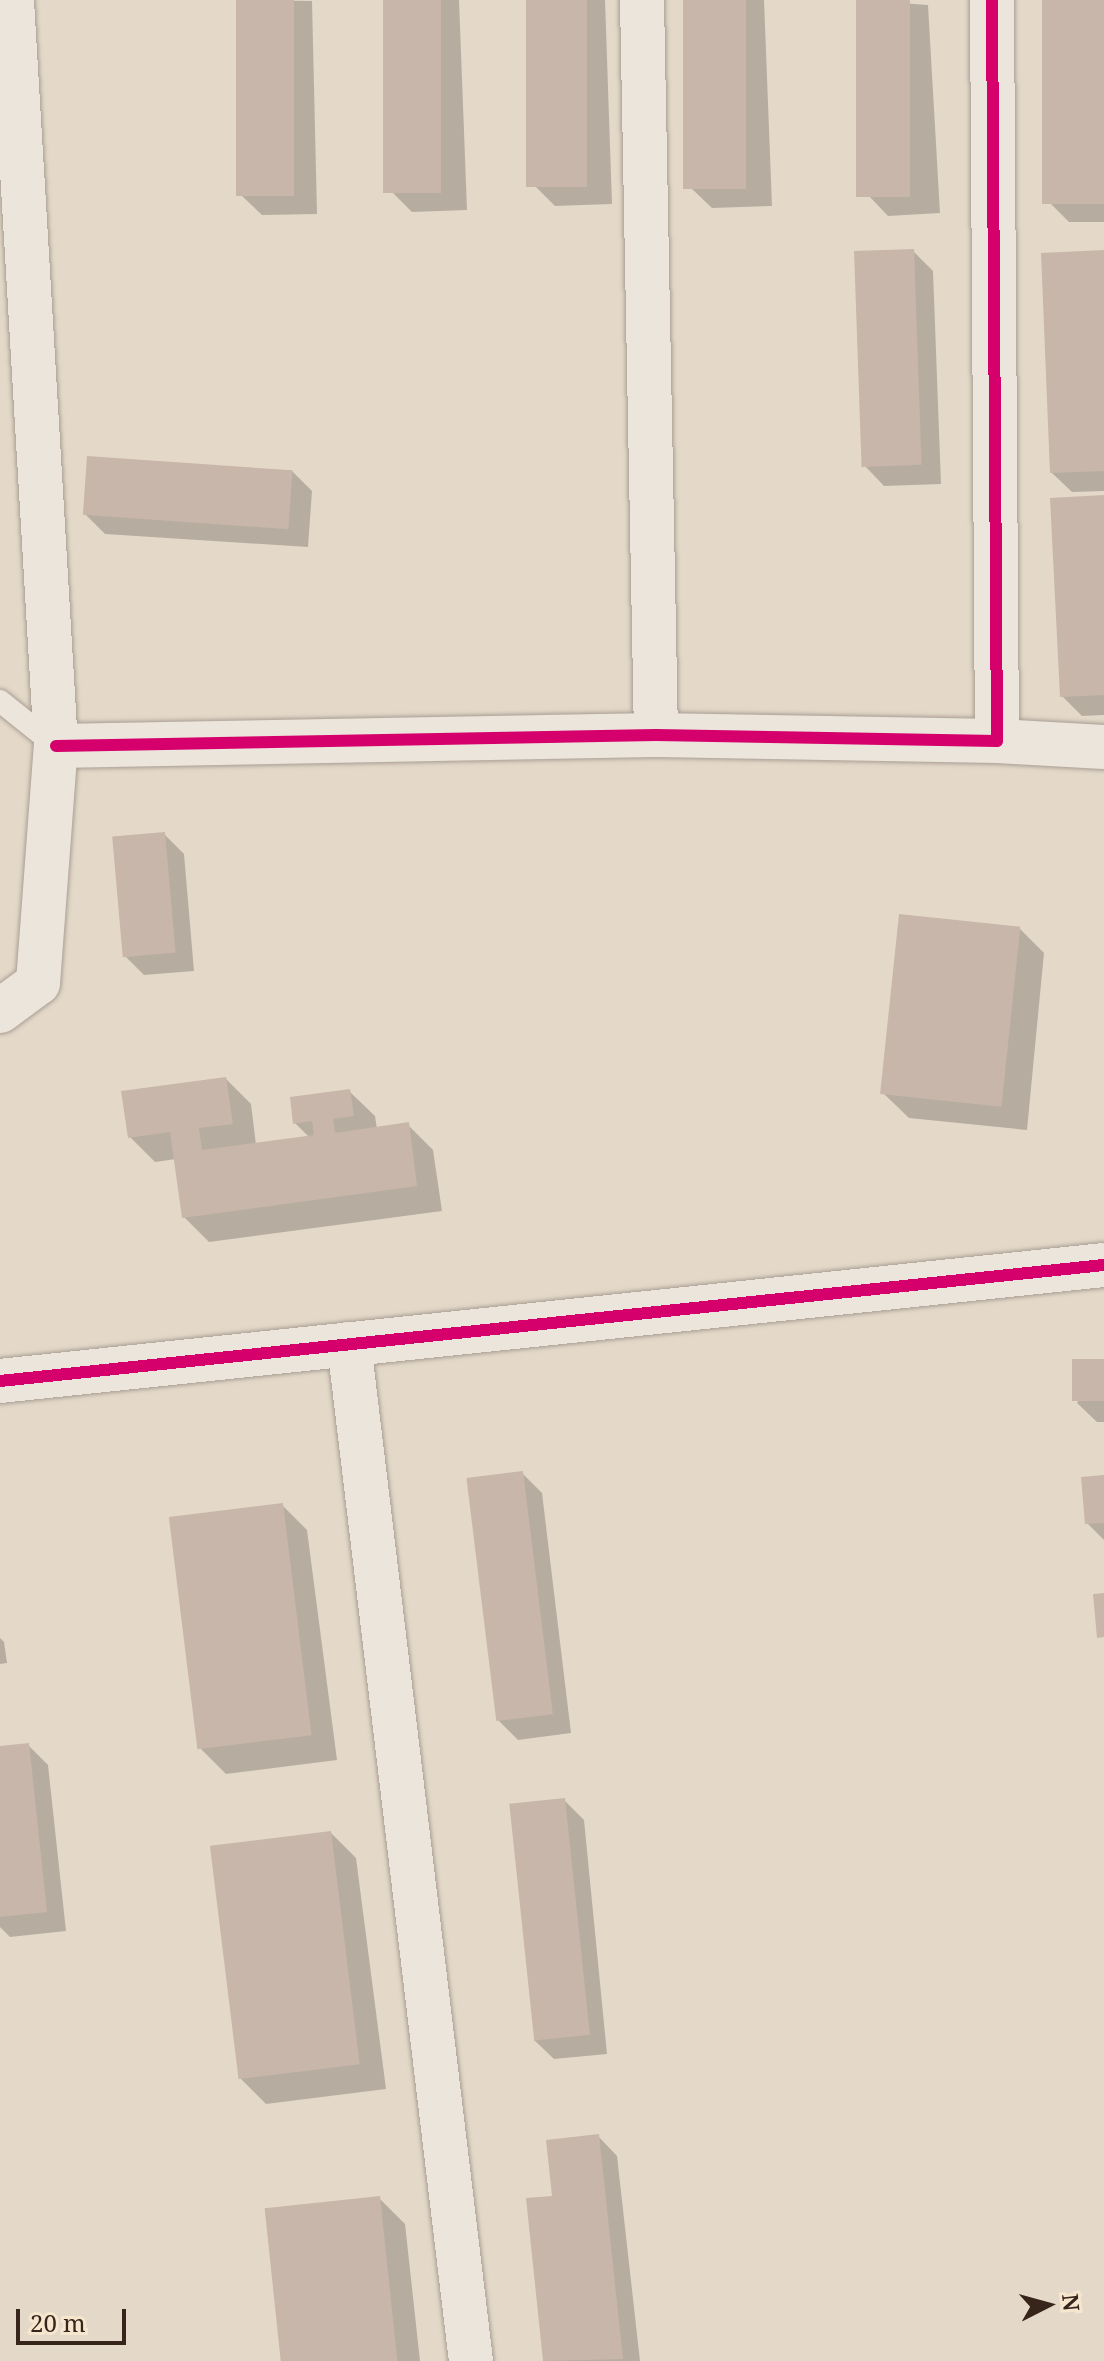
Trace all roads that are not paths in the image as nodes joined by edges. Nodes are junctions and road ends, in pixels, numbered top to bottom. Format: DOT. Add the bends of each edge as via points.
graph roads {
  1 [pos="12,0"];
  2 [pos="642,0"];
  3 [pos="992,0"];
  4 [pos="0,701"];
  5 [pos="656,735"];
  6 [pos="997,741"];
  7 [pos="56,746"];
  8 [pos="1104,747"];
  9 [pos="0,1011"];
  10 [pos="1104,1265"];
  11 [pos="349,1344"];
  12 [pos="0,1381"];
  13 [pos="471,2361"];
  1 -- 7 [label="street"];
  2 -- 5 [label="street"];
  3 -- 6 [label="street"];
  4 -- 7 [label="lane"];
  5 -- 6 [label="street"];
  5 -- 7 [label="street"];
  6 -- 8 [label="street"];
  7 -- 9 [label="street" via="38,983"];
  10 -- 11 [label="street"];
  11 -- 12 [label="street"];
  11 -- 13 [label="street"];
}
